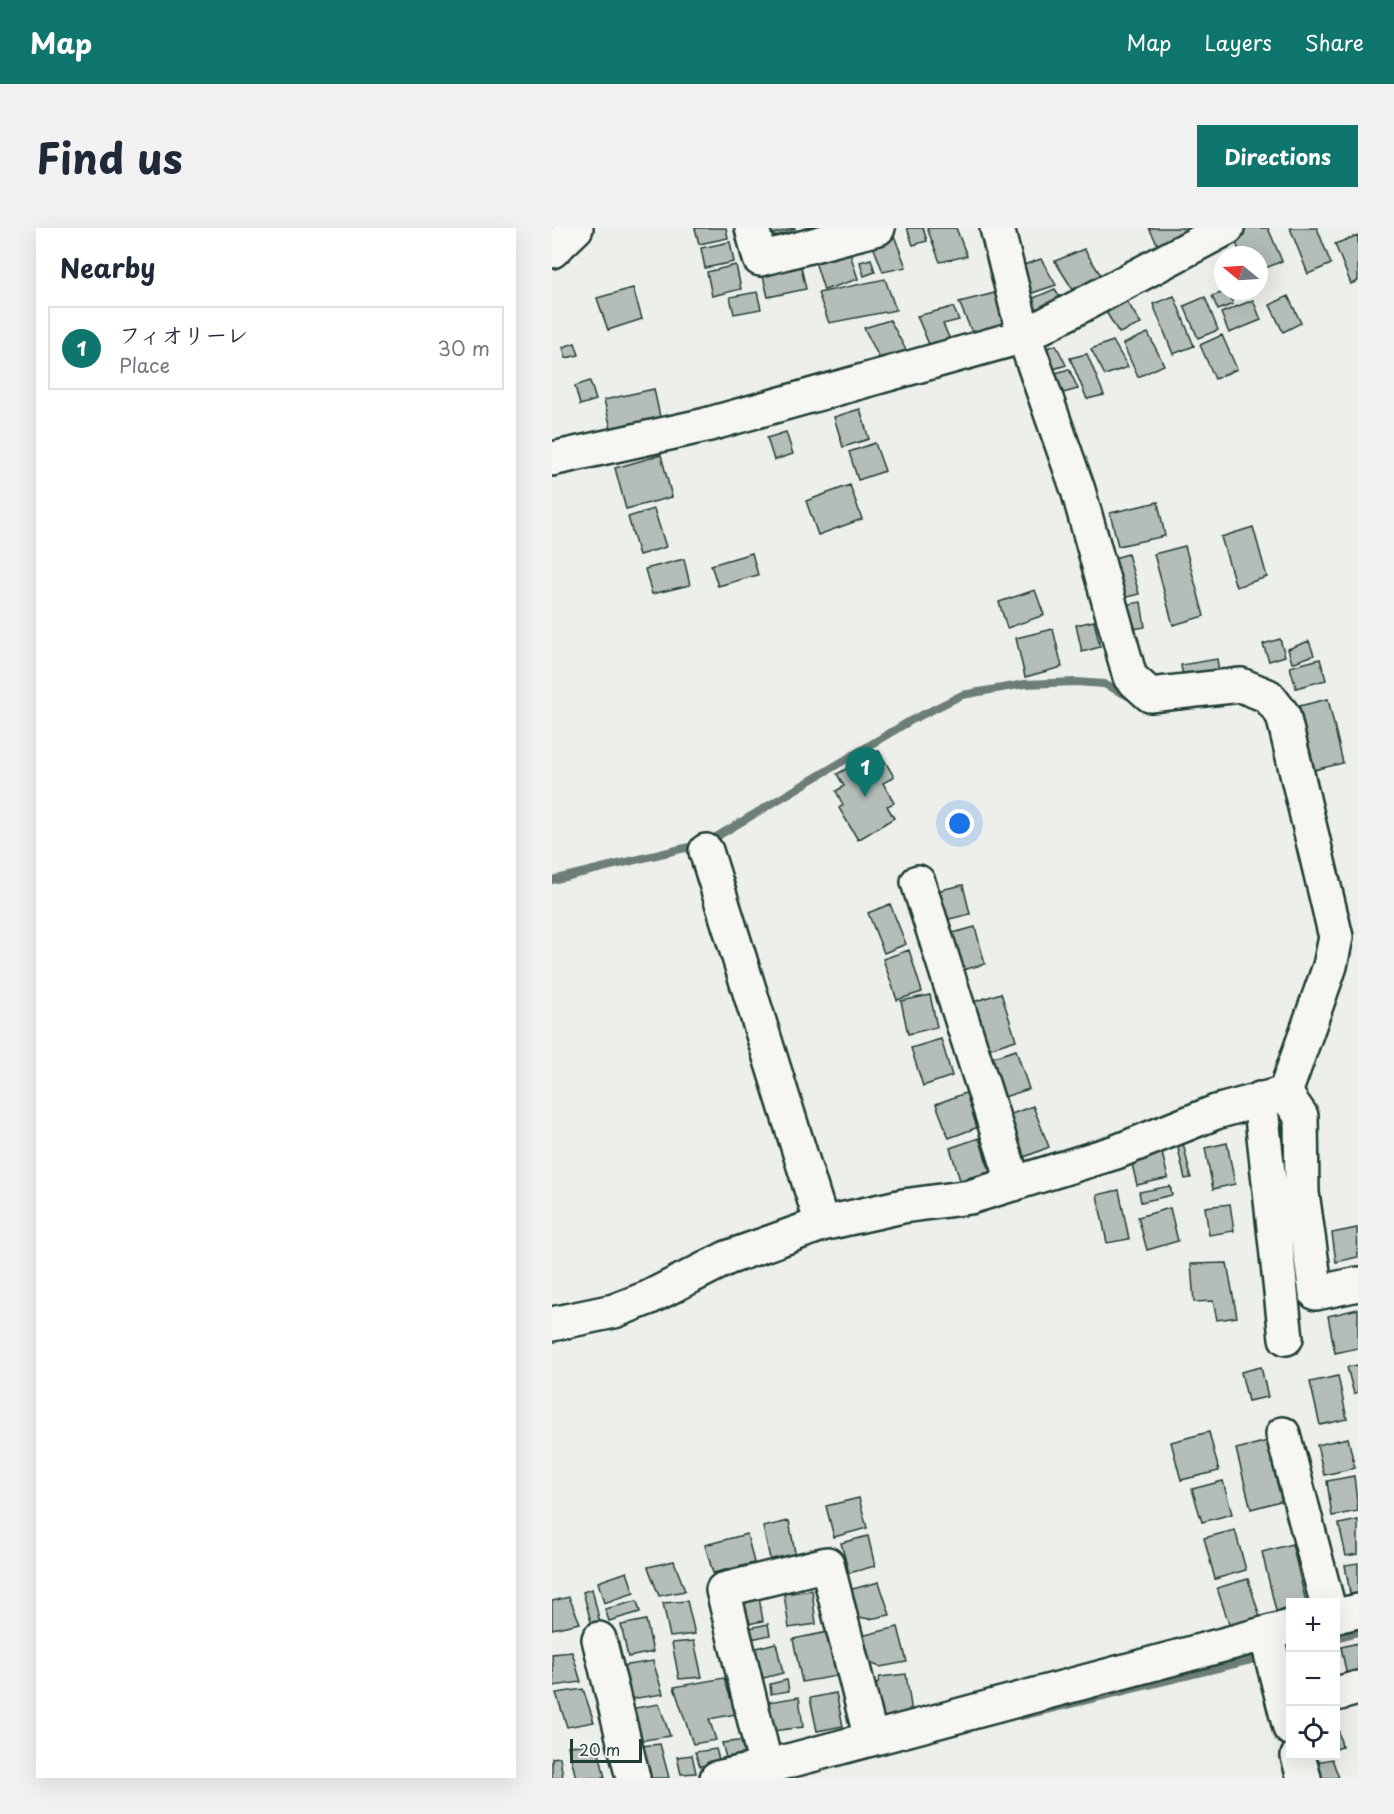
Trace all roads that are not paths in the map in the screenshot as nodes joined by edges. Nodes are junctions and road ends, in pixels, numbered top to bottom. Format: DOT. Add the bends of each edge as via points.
graph roads {
  1 [pos="576,228"];
  2 [pos="752,228"];
  3 [pos="878,228"];
  4 [pos="997,228"];
  5 [pos="1227,228"];
  6 [pos="552,251"];
  7 [pos="1024,336"];
  8 [pos="552,459"];
  9 [pos="706,851"];
  10 [pos="918,882"];
  11 [pos="1347,936"];
  12 [pos="1272,1096"];
  13 [pos="1014,1184"];
  14 [pos="822,1224"];
  15 [pos="1358,1284"];
  16 [pos="552,1324"];
  17 [pos="1286,1338"];
  18 [pos="1283,1434"];
  19 [pos="1326,1598"];
  20 [pos="1358,1611"];
  21 [pos="1340,1615"];
  22 [pos="1278,1631"];
  23 [pos="599,1639"];
  24 [pos="1358,1688"];
  25 [pos="1340,1693"];
  26 [pos="1288,1706"];
  27 [pos="871,1739"];
  28 [pos="1299,1760"];
  29 [pos="766,1767"];
  30 [pos="633,1778"];
  31 [pos="717,1778"];
  32 [pos="1304,1778"];
  1 -- 6 [label="street"];
  2 -- 3 [label="street" via="760,259"];
  4 -- 7 [label="street"];
  5 -- 7 [label="street"];
  7 -- 8 [label="street" via="706,425"];
  7 -- 11 [label="street" via="1078,490 1130,677 1150,695 1241,686 1268,696 1283,715"];
  9 -- 14 [label="street"];
  10 -- 13 [label="street"];
  11 -- 12 [label="street"];
  12 -- 13 [label="street"];
  12 -- 15 [label="street" via="1301,1116 1302,1193 1316,1293"];
  12 -- 17 [label="street"];
  13 -- 14 [label="street" via="970,1197 903,1206"];
  14 -- 16 [label="street" via="727,1257 614,1311"];
  18 -- 19 [label="street"];
  20 -- 21 [label="street"];
  22 -- 26 [label="street"];
  22 -- 27 [label="street"];
  23 -- 30 [label="street"];
  24 -- 25 [label="street"];
  27 -- 29 [label="street"];
  27 -- 29 [label="street" via="827,1564 723,1590"];
  28 -- 32 [label="street"];
  29 -- 31 [label="street"];
}
